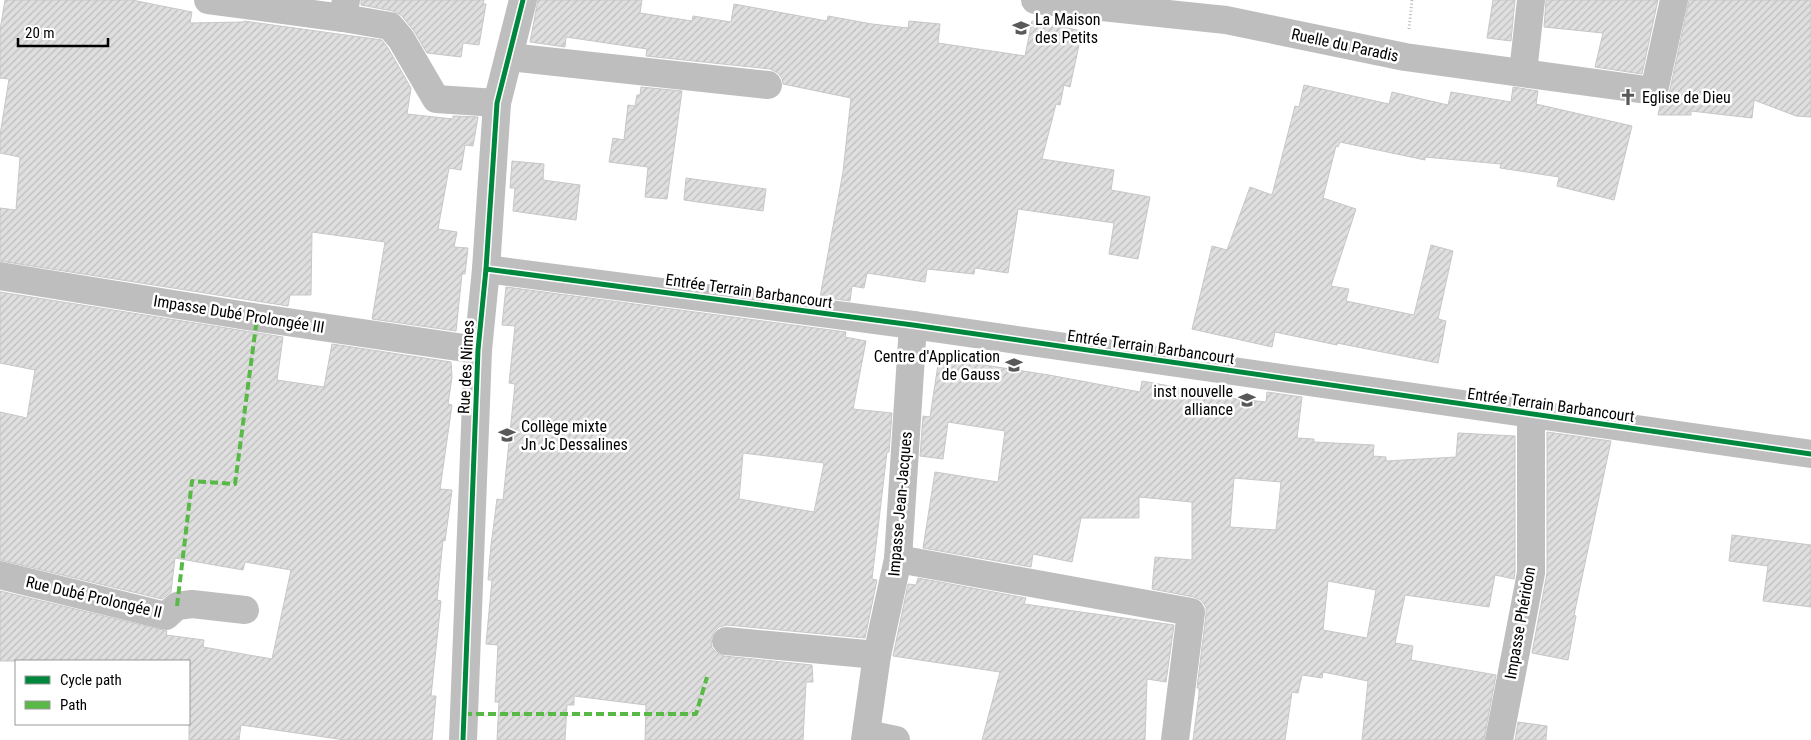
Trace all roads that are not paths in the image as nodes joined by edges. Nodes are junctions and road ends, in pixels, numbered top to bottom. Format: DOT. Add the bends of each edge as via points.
graph roads {
  1 [pos="208,0"];
  2 [pos="523,0"];
  3 [pos="1035,0"];
  4 [pos="1531,0"];
  5 [pos="1674,0"];
  6 [pos="344,9"];
  7 [pos="1227,10"];
  8 [pos="509,57"];
  9 [pos="1523,72"];
  10 [pos="768,85"];
  11 [pos="497,103"];
  12 [pos="486,268"];
  13 [pos="0,276"];
  14 [pos="913,325"];
  15 [pos="478,350"];
  16 [pos="1531,415"];
  17 [pos="1811,454"];
  18 [pos="898,559"];
  19 [pos="0,575"];
  20 [pos="245,610"];
  21 [pos="726,642"];
  22 [pos="877,655"];
  23 [pos="866,737"];
  24 [pos="463,740"];
  25 [pos="896,740"];
  26 [pos="1174,740"];
  27 [pos="1499,740"];
  1 -- 6 [label="street"];
  2 -- 8 [label="street, Rue des Nimes"];
  3 -- 7 [label="street, Ruelle du Paradis"];
  4 -- 9 [label="street"];
  5 -- 9 [label="street, Ruelle du Paradis" via="1654,91"];
  6 -- 11 [label="street" via="390,26 436,98"];
  7 -- 9 [label="street, Ruelle du Paradis" via="1405,57"];
  8 -- 10 [label="street"];
  8 -- 11 [label="street, Rue des Nimes"];
  11 -- 12 [label="street, Rue des Nimes"];
  12 -- 14 [label="street, Entrée Terrain Barbancourt"];
  12 -- 15 [label="street, Rue des Nimes"];
  13 -- 15 [label="street, Impasse Dubé Prolongée III"];
  14 -- 16 [label="street, Entrée Terrain Barbancourt"];
  14 -- 18 [label="street, Impasse Jean-Jacques"];
  15 -- 24 [label="street, Rue des Nimes"];
  16 -- 17 [label="street, Entrée Terrain Barbancourt"];
  16 -- 27 [label="street, Impasse Phéridon" via="1531,572"];
  18 -- 22 [label="street, Impasse Jean-Jacques"];
  18 -- 26 [label="street" via="1191,612"];
  19 -- 20 [label="street, Rue Dubé Prolongée II" via="166,616 177,606 192,604"];
  21 -- 22 [label="street"];
  22 -- 23 [label="street, Impasse Jean-Jacques"];
  23 -- 25 [label="street"];
}
